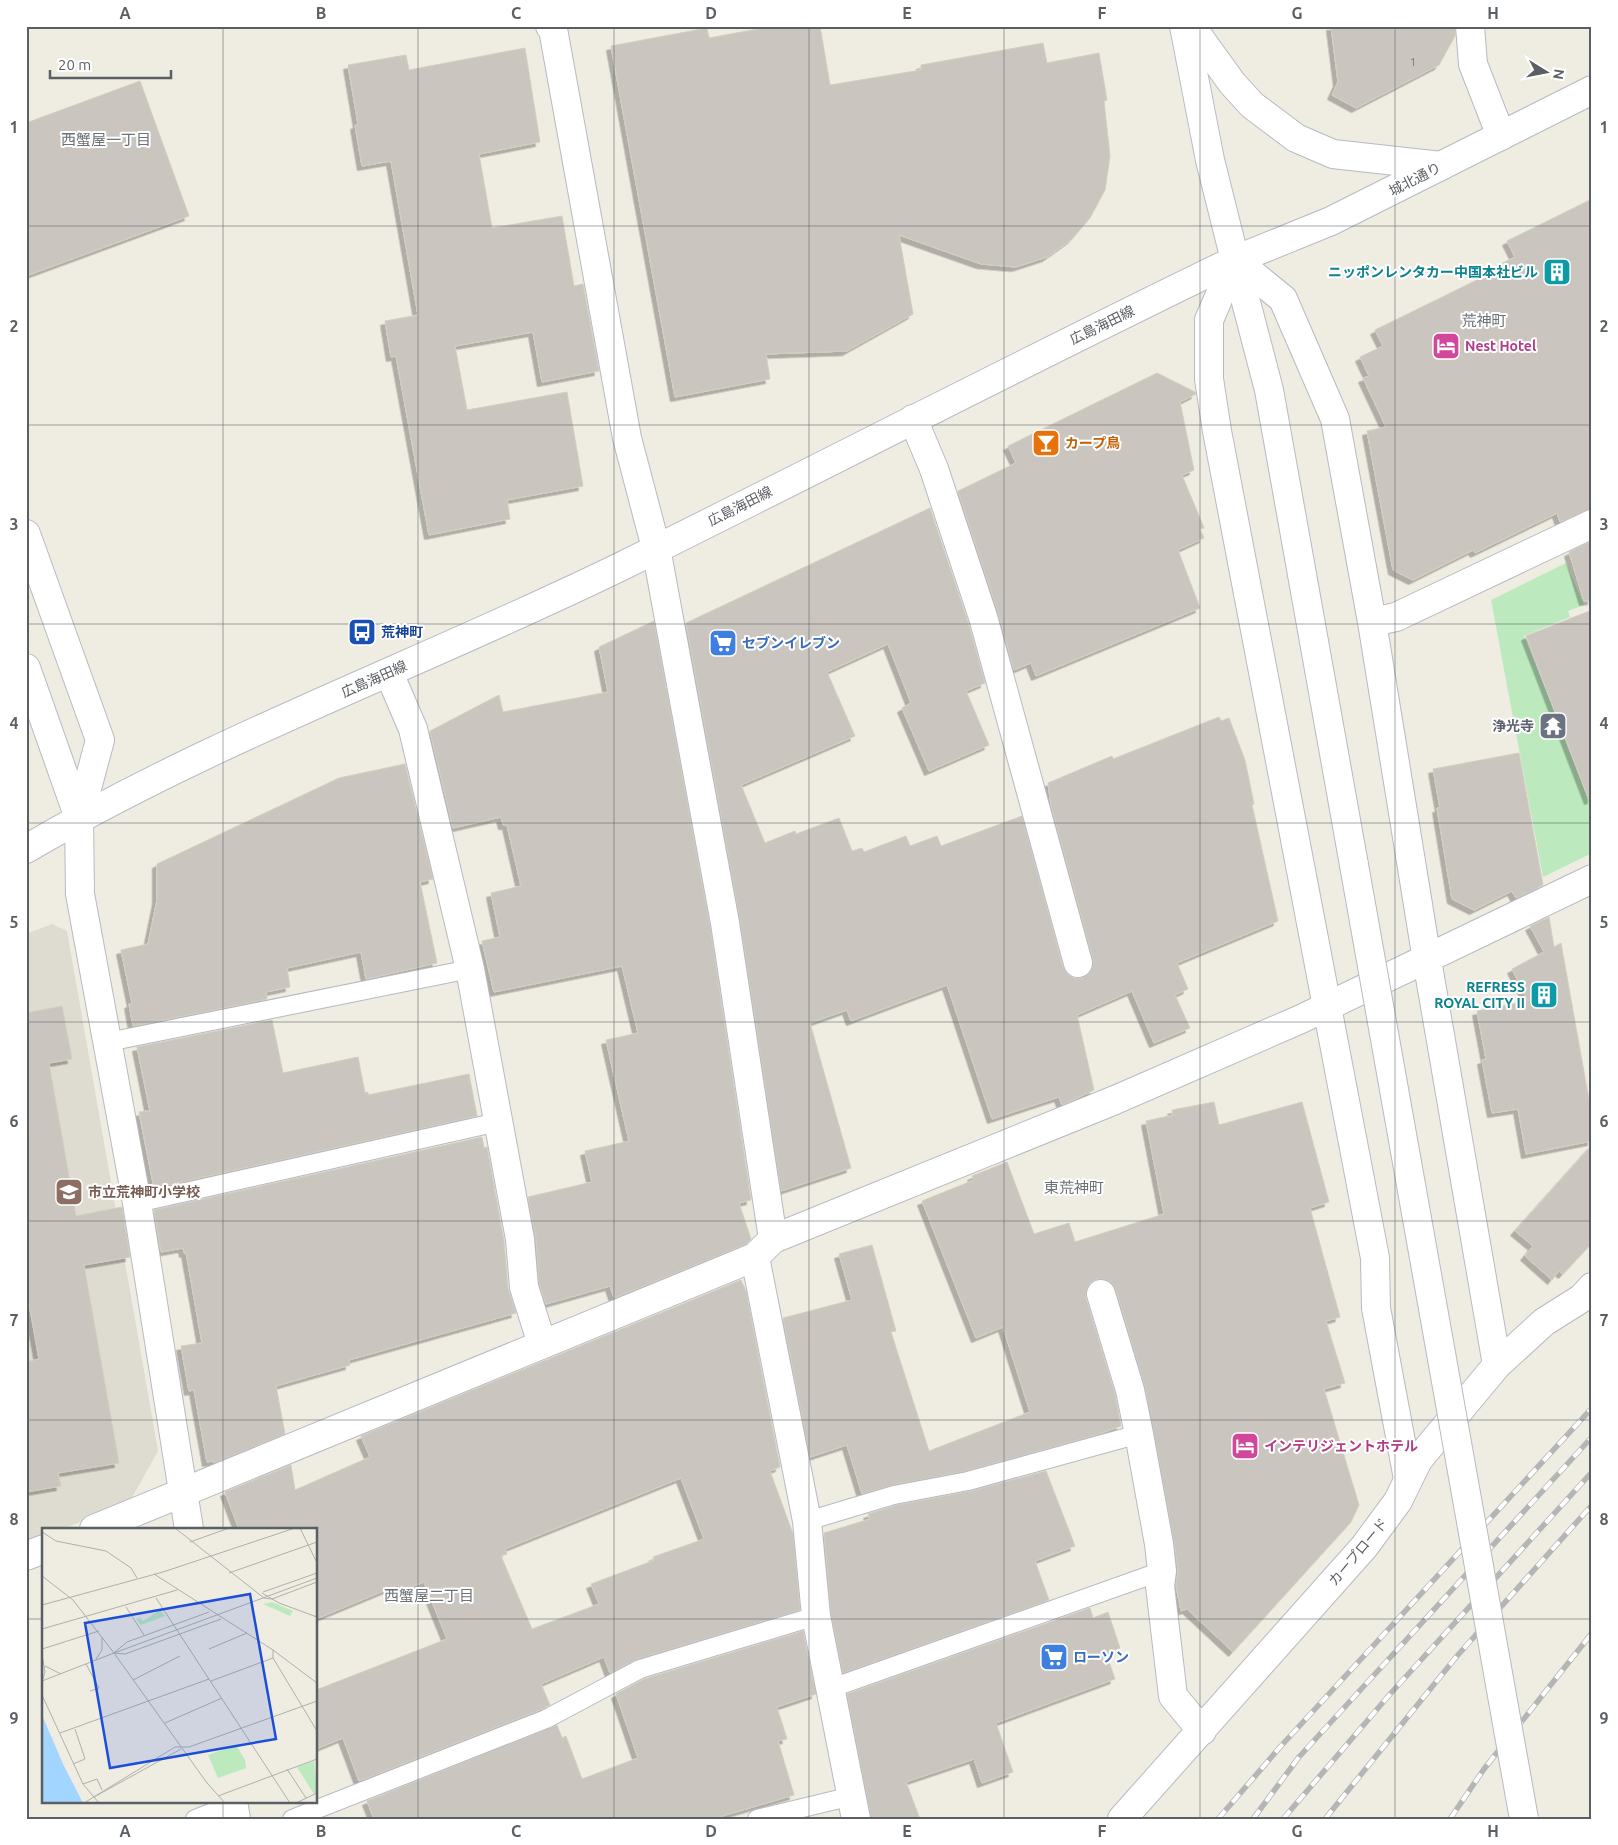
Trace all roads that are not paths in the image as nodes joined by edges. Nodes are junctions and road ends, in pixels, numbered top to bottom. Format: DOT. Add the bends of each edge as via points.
graph roads {
  1 [pos="550,26"];
  2 [pos="1184,26"];
  3 [pos="1191,26"];
  4 [pos="1470,26"];
  5 [pos="1592,90"];
  6 [pos="1502,136"];
  7 [pos="1441,166"];
  8 [pos="1235,260"];
  9 [pos="913,419"];
  10 [pos="1592,524"];
  11 [pos="26,534"];
  12 [pos="656,548"];
  13 [pos="1372,622"];
  14 [pos="26,668"];
  15 [pos="389,673"];
  16 [pos="79,818"];
  17 [pos="26,850"];
  18 [pos="1592,880"];
  19 [pos="1427,960"];
  20 [pos="1078,963"];
  21 [pos="470,968"];
  22 [pos="1327,1007"];
  23 [pos="108,1042"];
  24 [pos="498,1122"];
  25 [pos="137,1203"];
  26 [pos="764,1248"];
  27 [pos="1592,1287"];
  28 [pos="1101,1294"];
  29 [pos="542,1344"];
  30 [pos="1497,1365"];
  31 [pos="1139,1434"];
  32 [pos="1408,1479"];
  33 [pos="183,1492"];
  34 [pos="807,1520"];
  35 [pos="96,1528"];
  36 [pos="189,1528"];
  37 [pos="42,1550"];
  38 [pos="26,1556"];
  39 [pos="1162,1571"];
  40 [pos="816,1616"];
  41 [pos="832,1688"];
  42 [pos="1202,1731"];
  43 [pos="234,1808"];
  44 [pos="854,1808"];
  45 [pos="195,1819"];
  46 [pos="292,1819"];
  47 [pos="757,1819"];
  48 [pos="1122,1819"];
  49 [pos="1524,1819"];
  1 -- 12 [label="street" via="627,438"];
  2 -- 8 [label="street" via="1210,160"];
  3 -- 7 [label="street" via="1232,84 1252,106 1296,138 1333,154"];
  4 -- 6 [label="street" via="1473,64"];
  5 -- 6 [label="street, 城北通り"];
  6 -- 7 [label="street, 城北通り"];
  7 -- 8 [label="street, 城北通り" via="1331,221"];
  8 -- 9 [label="street, 広島海田線"];
  8 -- 13 [label="street" via="1284,299 1335,419"];
  8 -- 22 [label="street" via="1209,320 1209,380"];
  8 -- 49 [label="street, bridge" via="1270,390"];
  9 -- 12 [label="street, 広島海田線"];
  9 -- 20 [label="street" via="934,469 983,617"];
  10 -- 13 [label="street" via="1396,617"];
  11 -- 16 [label="street" via="100,740"];
  12 -- 15 [label="street, 広島海田線"];
  12 -- 26 [label="street" via="725,923"];
  13 -- 19 [label="street"];
  14 -- 16 [label="street"];
  15 -- 16 [label="street, 広島海田線" via="228,743"];
  15 -- 21 [label="street" via="413,729"];
  16 -- 17 [label="street, 広島海田線"];
  16 -- 23 [label="street" via="80,894"];
  18 -- 19 [label="street"];
  19 -- 22 [label="street"];
  19 -- 30 [label="street"];
  21 -- 23 [label="lane"];
  21 -- 24 [label="street"];
  22 -- 26 [label="street"];
  22 -- 32 [label="street" via="1375,1258 1376,1308"];
  23 -- 25 [label="street"];
  24 -- 25 [label="lane"];
  24 -- 29 [label="street" via="520,1238 524,1287"];
  25 -- 33 [label="street"];
  26 -- 29 [label="street"];
  26 -- 34 [label="street"];
  27 -- 30 [label="street, カープロード" via="1582,1298 1544,1322"];
  28 -- 31 [label="street" via="1130,1390"];
  29 -- 33 [label="street"];
  30 -- 32 [label="street, カープロード" via="1431,1442"];
  31 -- 34 [label="lane" via="968,1481 894,1495"];
  31 -- 39 [label="street"];
  32 -- 42 [label="street, カープロード" via="1398,1501 1364,1547"];
  33 -- 35 [label="street"];
  33 -- 36 [label="street"];
  34 -- 40 [label="street"];
  37 -- 38 [label="street"];
  39 -- 41 [label="lane"];
  39 -- 42 [label="street" via="1160,1586 1173,1696"];
  40 -- 41 [label="street"];
  40 -- 46 [label="lane" via="640,1669 546,1719"];
  41 -- 44 [label="street"];
  42 -- 48 [label="street, カープロード"];
  43 -- 45 [label="lane"];
  44 -- 47 [label="lane"];
}
